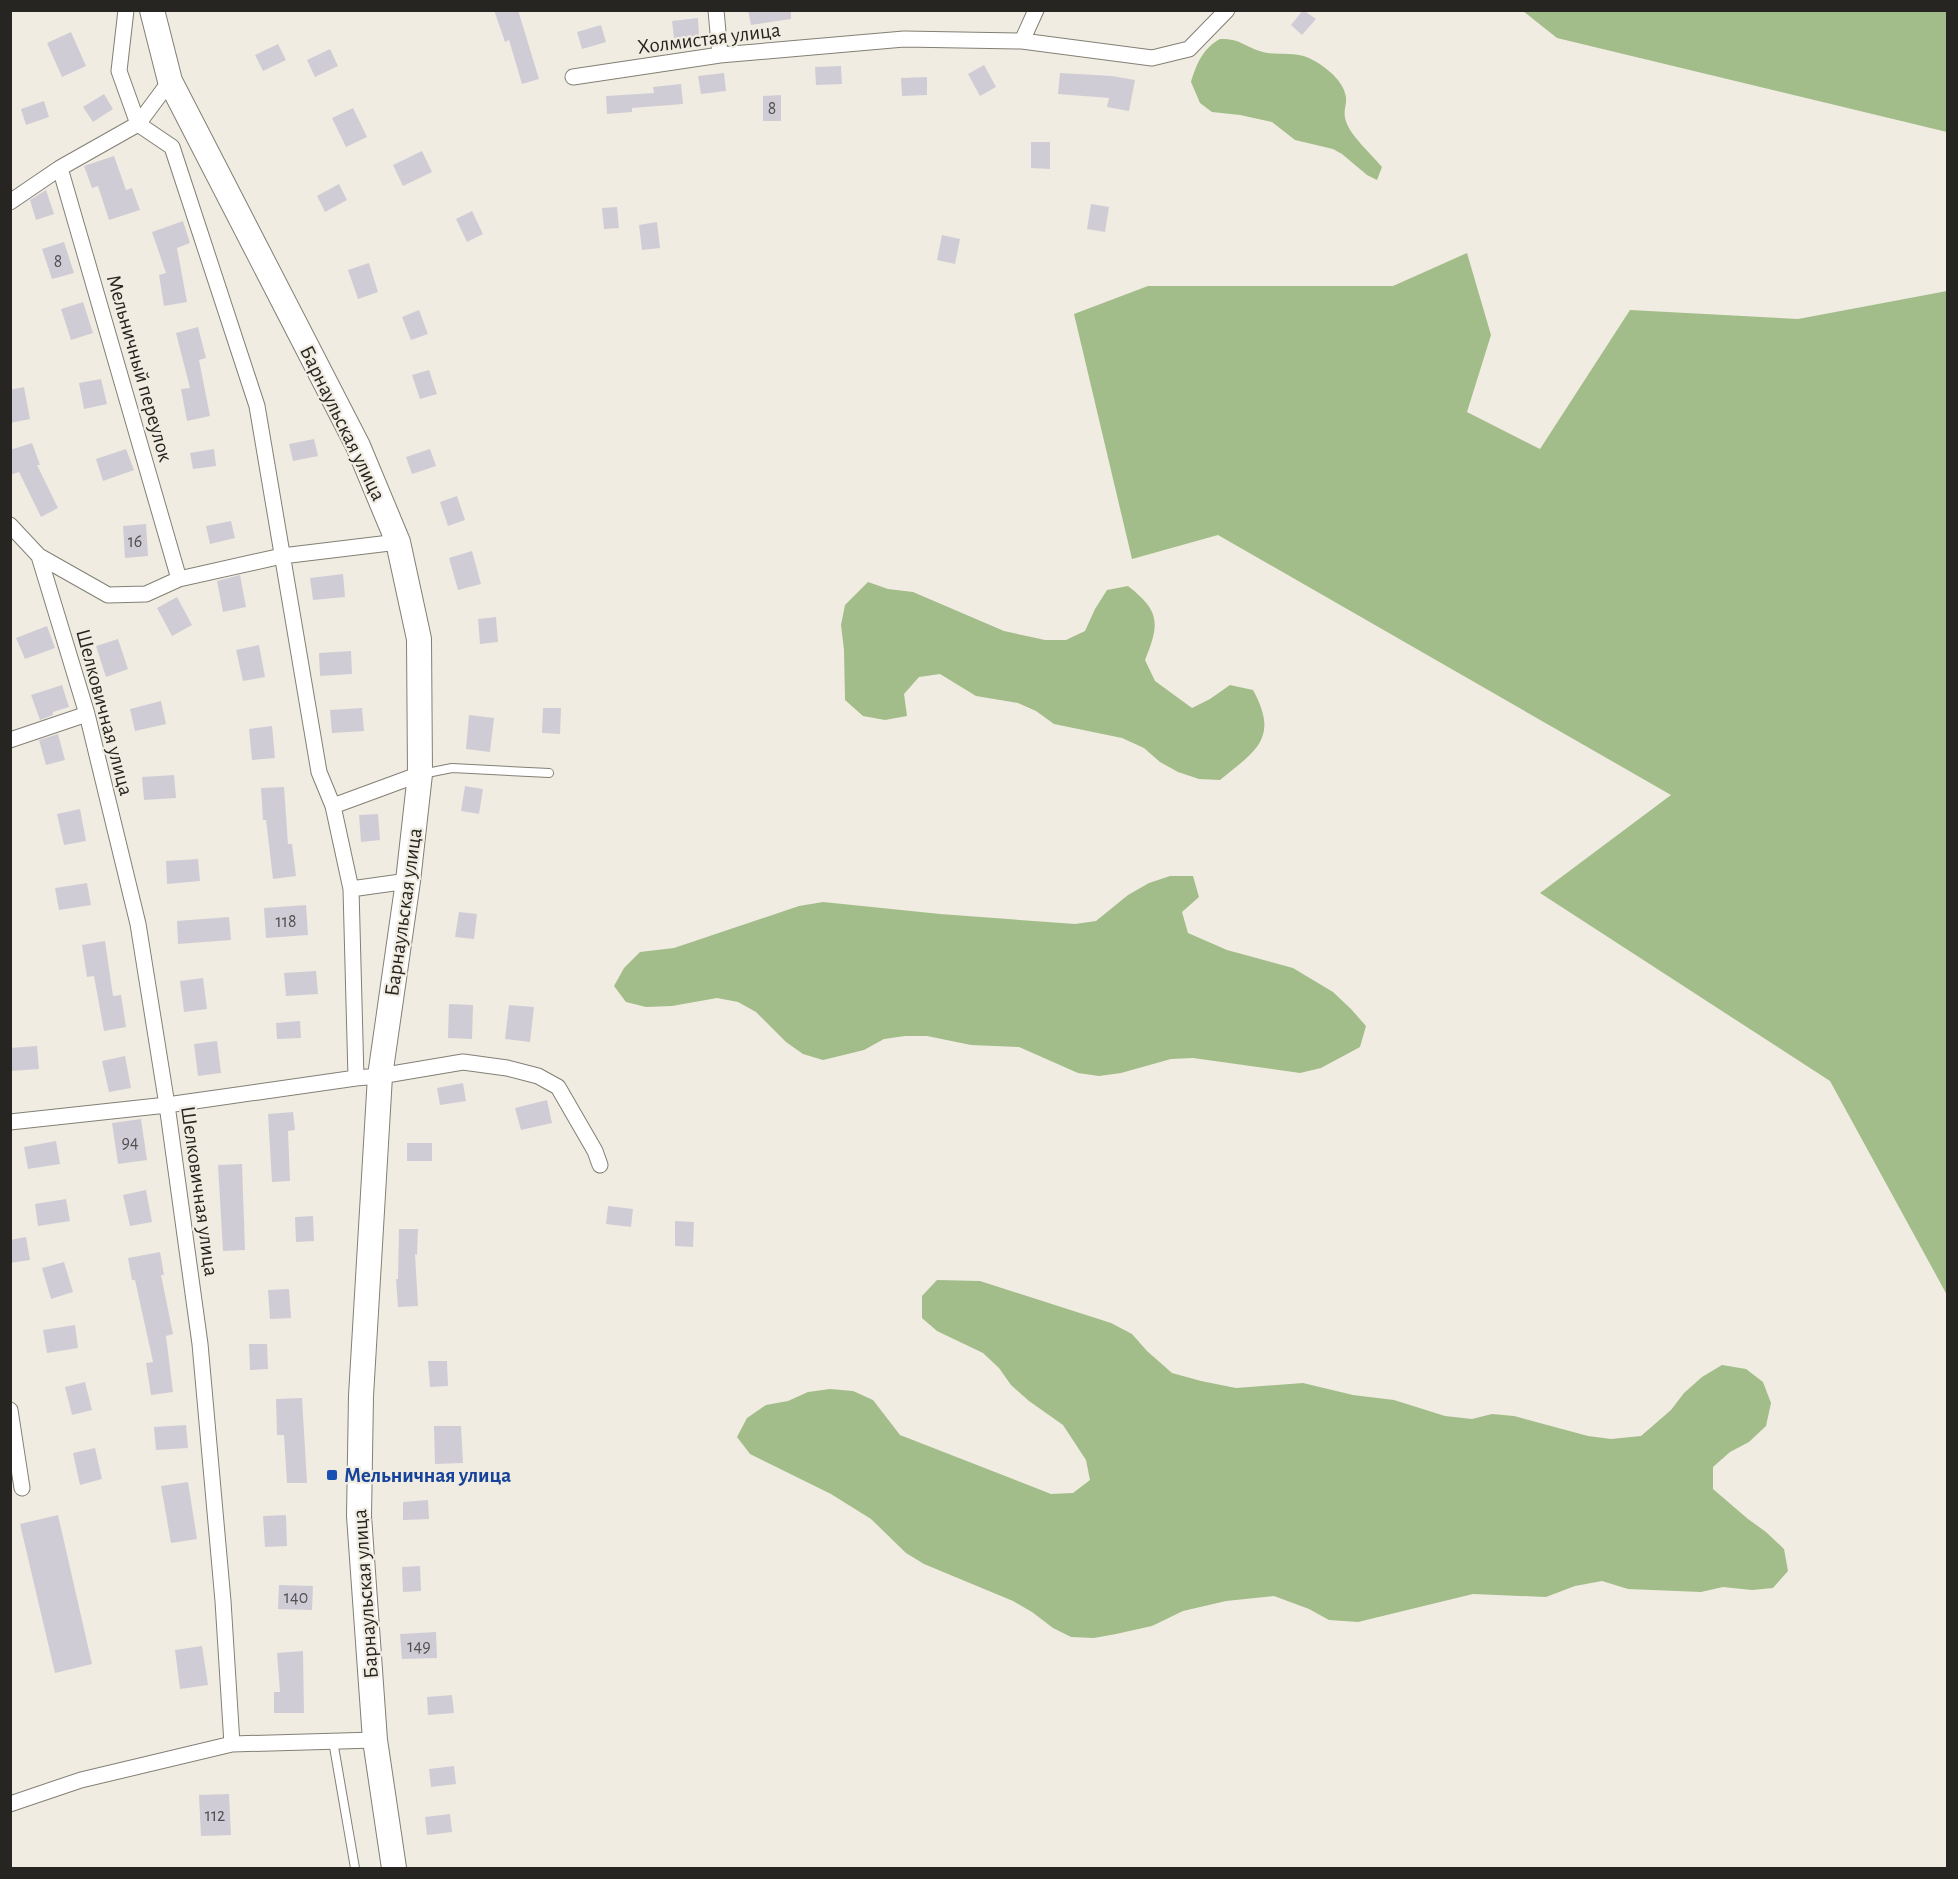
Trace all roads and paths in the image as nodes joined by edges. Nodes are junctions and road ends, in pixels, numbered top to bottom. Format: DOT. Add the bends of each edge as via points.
graph roads {
  1 [pos="126,10"];
  2 [pos="152,10"];
  3 [pos="716,10"];
  4 [pos="1036,10"];
  5 [pos="1227,10"];
  6 [pos="1022,41"];
  7 [pos="720,55"];
  8 [pos="573,77"];
  9 [pos="170,81"];
  10 [pos="138,124"];
  11 [pos="60,168"];
  12 [pos="10,202"];
  13 [pos="10,525"];
  14 [pos="398,542"];
  15 [pos="39,556"];
  16 [pos="282,556"];
  17 [pos="179,579"];
  18 [pos="87,714"];
  19 [pos="10,740"];
  20 [pos="549,773"];
  21 [pos="420,774"];
  22 [pos="333,806"];
  23 [pos="408,881"];
  24 [pos="351,889"];
  25 [pos="380,1076"];
  26 [pos="356,1078"];
  27 [pos="167,1105"];
  28 [pos="10,1122"];
  29 [pos="600,1165"];
  30 [pos="10,1410"];
  31 [pos="22,1488"];
  32 [pos="375,1740"];
  33 [pos="333,1741"];
  34 [pos="232,1744"];
  35 [pos="10,1804"];
  36 [pos="355,1869"];
  37 [pos="394,1869"];
  1 -- 10 [label="street" via="119,71"];
  2 -- 9 [label="main road, Барнаульская улица"];
  3 -- 7 [label="street"];
  4 -- 6 [label="street"];
  5 -- 6 [label="street, Холмистая улица" via="1189,49 1152,58"];
  6 -- 7 [label="street, Холмистая улица" via="904,39"];
  7 -- 8 [label="street, Холмистая улица"];
  9 -- 10 [label="street"];
  9 -- 14 [label="main road, Барнаульская улица" via="358,446"];
  10 -- 11 [label="street"];
  10 -- 16 [label="street" via="172,147 257,406"];
  11 -- 12 [label="street"];
  11 -- 17 [label="street, Мельничный переулок"];
  13 -- 15 [label="street, Шелковичная улица"];
  14 -- 16 [label="street"];
  14 -- 21 [label="main road, Барнаульская улица" via="419,639"];
  15 -- 17 [label="street" via="108,595 147,594"];
  15 -- 18 [label="street, Шелковичная улица"];
  16 -- 17 [label="street"];
  16 -- 22 [label="street" via="319,772"];
  18 -- 19 [label="street"];
  18 -- 27 [label="street, Шелковичная улица" via="138,924"];
  20 -- 21 [label="lane" via="452,768"];
  21 -- 22 [label="street"];
  21 -- 23 [label="main road, Барнаульская улица"];
  22 -- 24 [label="street"];
  23 -- 24 [label="street"];
  23 -- 25 [label="main road, Барнаульская улица"];
  24 -- 26 [label="street"];
  25 -- 26 [label="street"];
  25 -- 29 [label="street" via="463,1062 538,1076 558,1087"];
  25 -- 32 [label="main road, Барнаульская улица" via="361,1396 359,1516"];
  26 -- 27 [label="street"];
  27 -- 28 [label="street"];
  27 -- 34 [label="street, Шелковичная улица" via="200,1344"];
  30 -- 31 [label="street"];
  32 -- 33 [label="street"];
  32 -- 37 [label="main road, Барнаульская улица"];
  33 -- 34 [label="street"];
  33 -- 36 [label="lane"];
  34 -- 35 [label="street" via="81,1780"];
}
